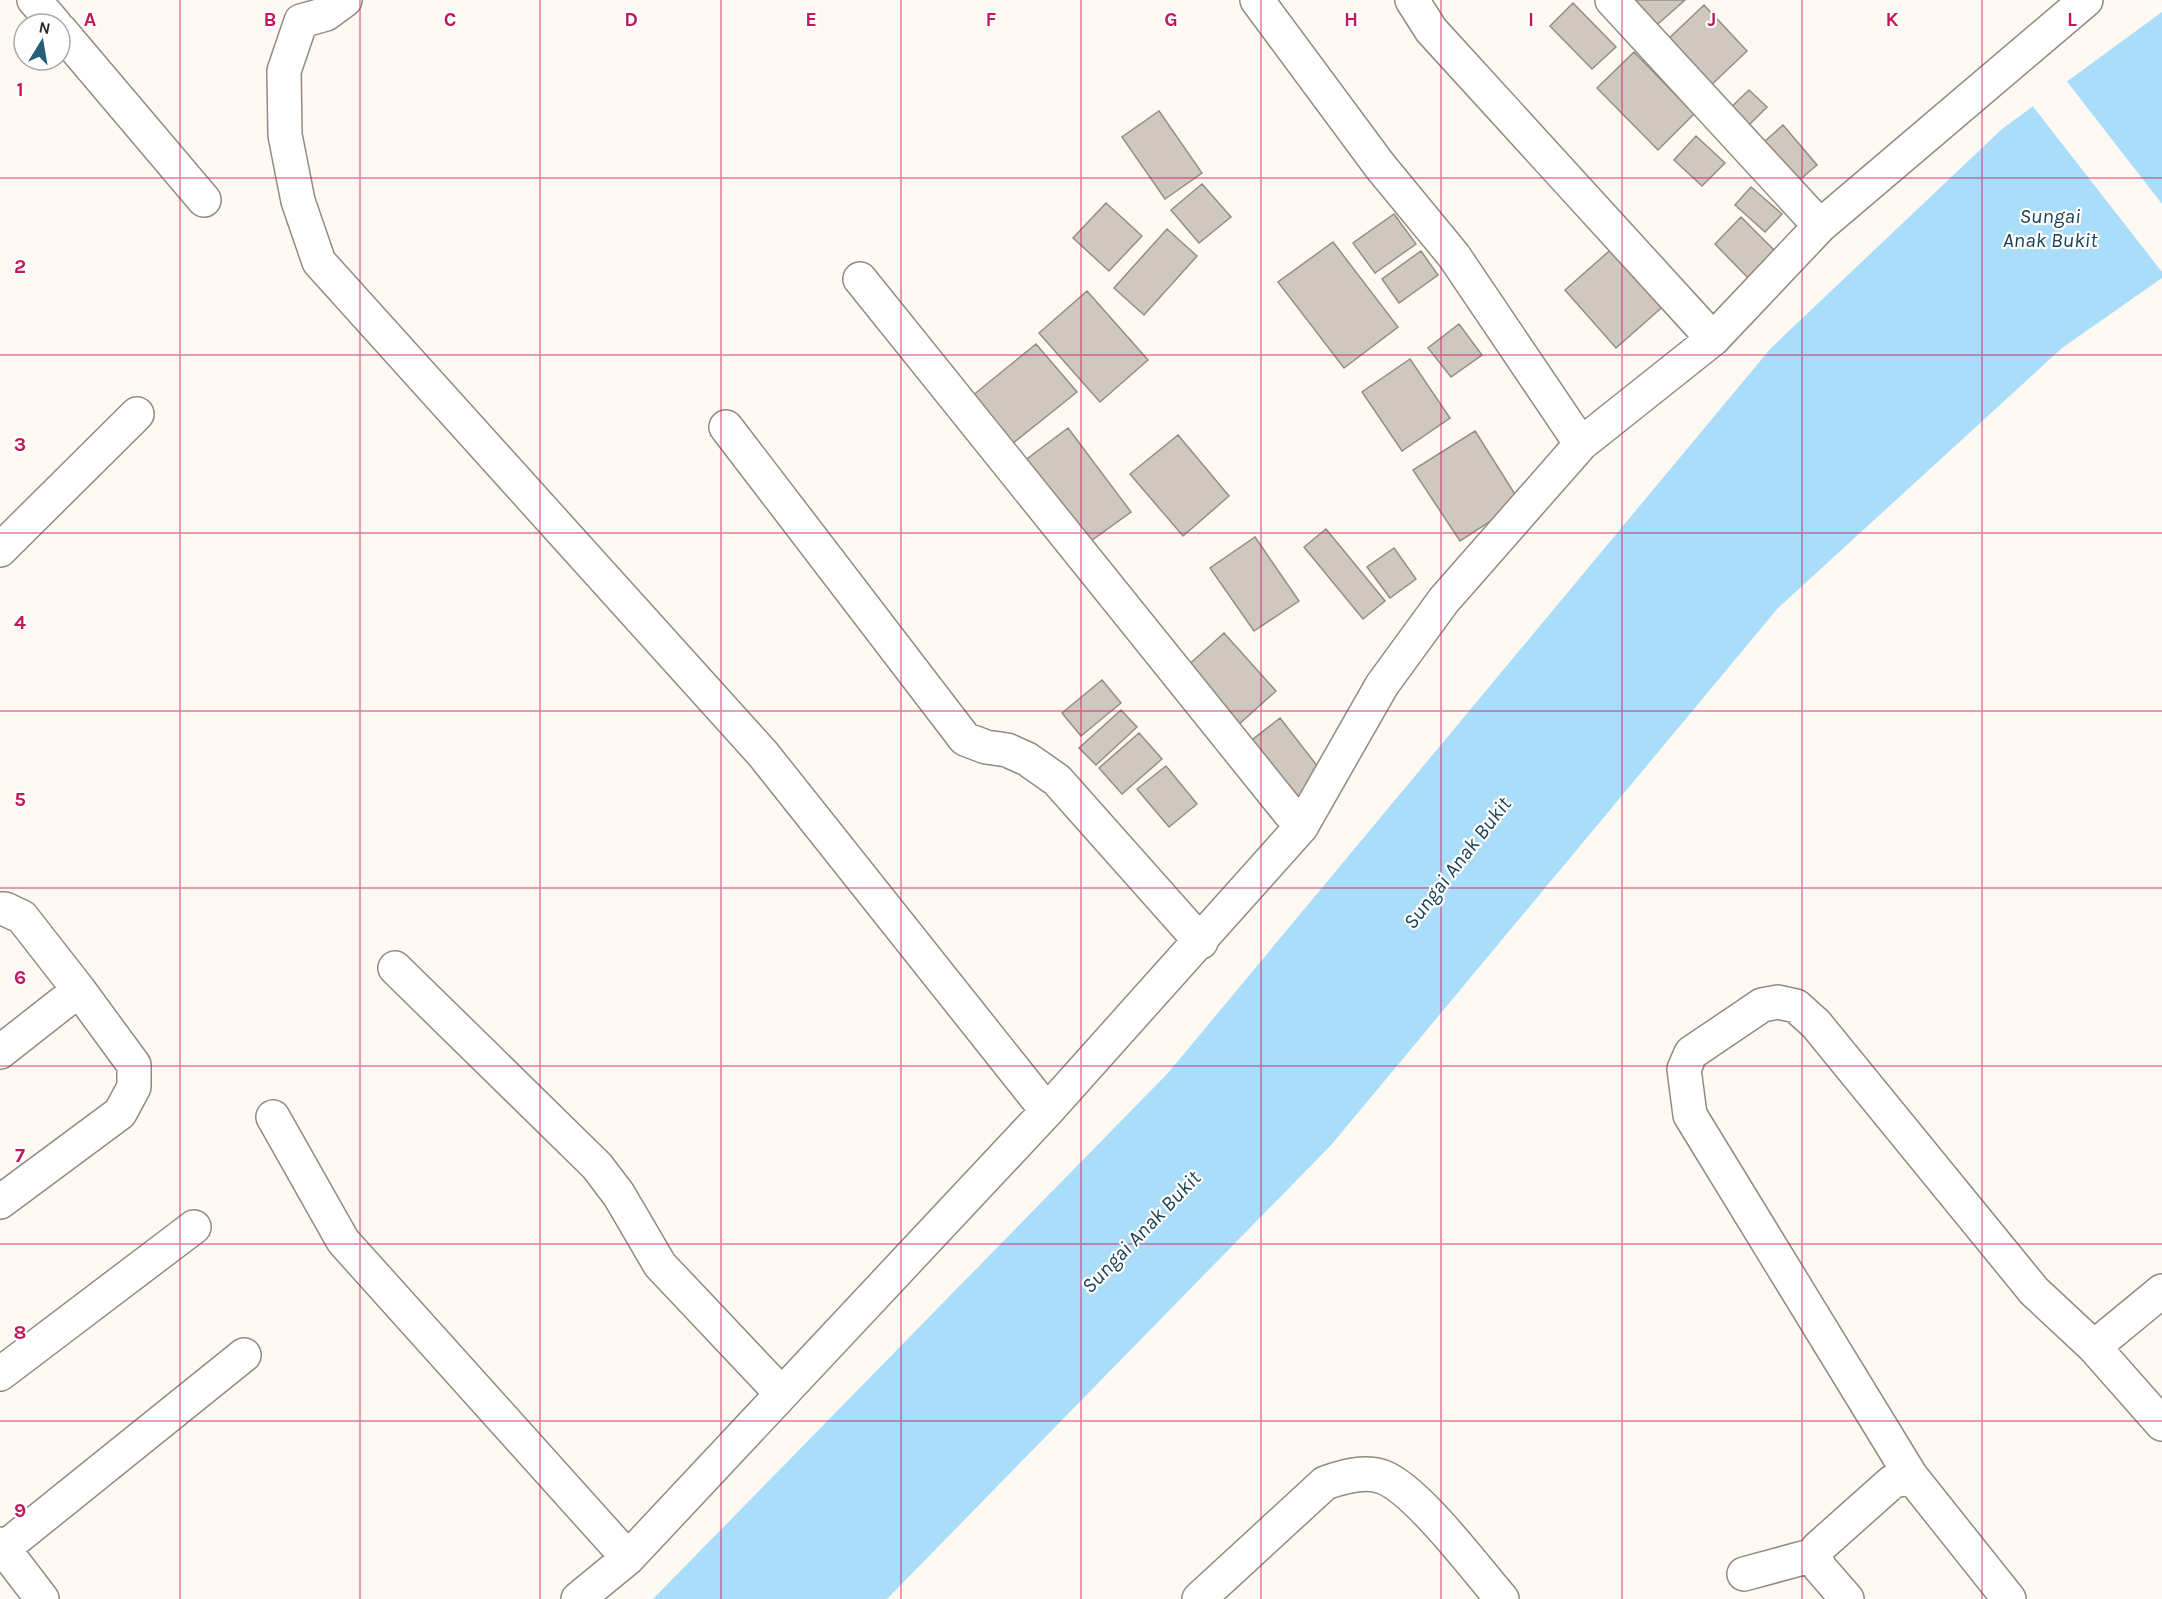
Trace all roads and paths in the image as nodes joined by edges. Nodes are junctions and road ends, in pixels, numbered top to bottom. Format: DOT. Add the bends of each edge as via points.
graph roads {
  1 [pos="34,0"];
  2 [pos="345,0"];
  3 [pos="1257,0"];
  4 [pos="1412,0"];
  5 [pos="1612,0"];
  6 [pos="2086,0"];
  7 [pos="44,12"];
  8 [pos="72,44"];
  9 [pos="204,200"];
  10 [pos="1820,226"];
  11 [pos="860,279"];
  12 [pos="1713,339"];
  13 [pos="137,414"];
  14 [pos="726,427"];
  15 [pos="1581,444"];
  16 [pos="0,550"];
  17 [pos="1301,827"];
  18 [pos="3,909"];
  19 [pos="1201,942"];
  20 [pos="395,968"];
  21 [pos="79,990"];
  22 [pos="0,1052"];
  23 [pos="1047,1111"];
  24 [pos="273,1117"];
  25 [pos="0,1202"];
  26 [pos="194,1227"];
  27 [pos="2162,1291"];
  28 [pos="2094,1347"];
  29 [pos="244,1355"];
  30 [pos="0,1374"];
  31 [pos="781,1393"];
  32 [pos="2162,1424"];
  33 [pos="1911,1476"];
  34 [pos="2,1547"];
  35 [pos="1814,1555"];
  36 [pos="628,1558"];
  37 [pos="1744,1574"];
  38 [pos="42,1599"];
  39 [pos="578,1599"];
  40 [pos="1200,1599"];
  41 [pos="1502,1599"];
  42 [pos="1847,1599"];
  43 [pos="2009,1599"];
  1 -- 7 [label="street"];
  2 -- 23 [label="street" via="326,14 301,21 284,71 285,135 298,201 319,262 764,754"];
  3 -- 15 [label="street" via="1380,166 1454,256"];
  4 -- 12 [label="street" via="1431,30"];
  5 -- 10 [label="street"];
  6 -- 10 [label="street"];
  8 -- 9 [label="street"];
  10 -- 12 [label="street"];
  11 -- 17 [label="street"];
  12 -- 15 [label="street"];
  13 -- 16 [label="street"];
  14 -- 19 [label="street" via="965,739 1028,759 1057,780"];
  15 -- 17 [label="street" via="1451,592 1382,685"];
  17 -- 19 [label="street"];
  18 -- 21 [label="street" via="22,917"];
  19 -- 23 [label="street"];
  20 -- 31 [label="street" via="597,1167 619,1195 660,1265"];
  21 -- 22 [label="street"];
  21 -- 25 [label="street" via="134,1065 135,1087 120,1113"];
  23 -- 31 [label="street"];
  24 -- 36 [label="street" via="343,1241"];
  26 -- 30 [label="street"];
  27 -- 28 [label="street"];
  28 -- 32 [label="street"];
  28 -- 33 [label="street" via="2034,1291 1816,1024 1796,1006 1778,1002 1762,1005 1690,1053 1684,1069 1690,1115"];
  29 -- 34 [label="street"];
  31 -- 36 [label="street"];
  33 -- 35 [label="street" via="1892,1482 1878,1493"];
  33 -- 43 [label="street"];
  34 -- 38 [label="street"];
  35 -- 37 [label="street"];
  35 -- 42 [label="street"];
  36 -- 39 [label="street"];
  40 -- 41 [label="street" via="1325,1483 1350,1475 1383,1477 1414,1498"];
}
